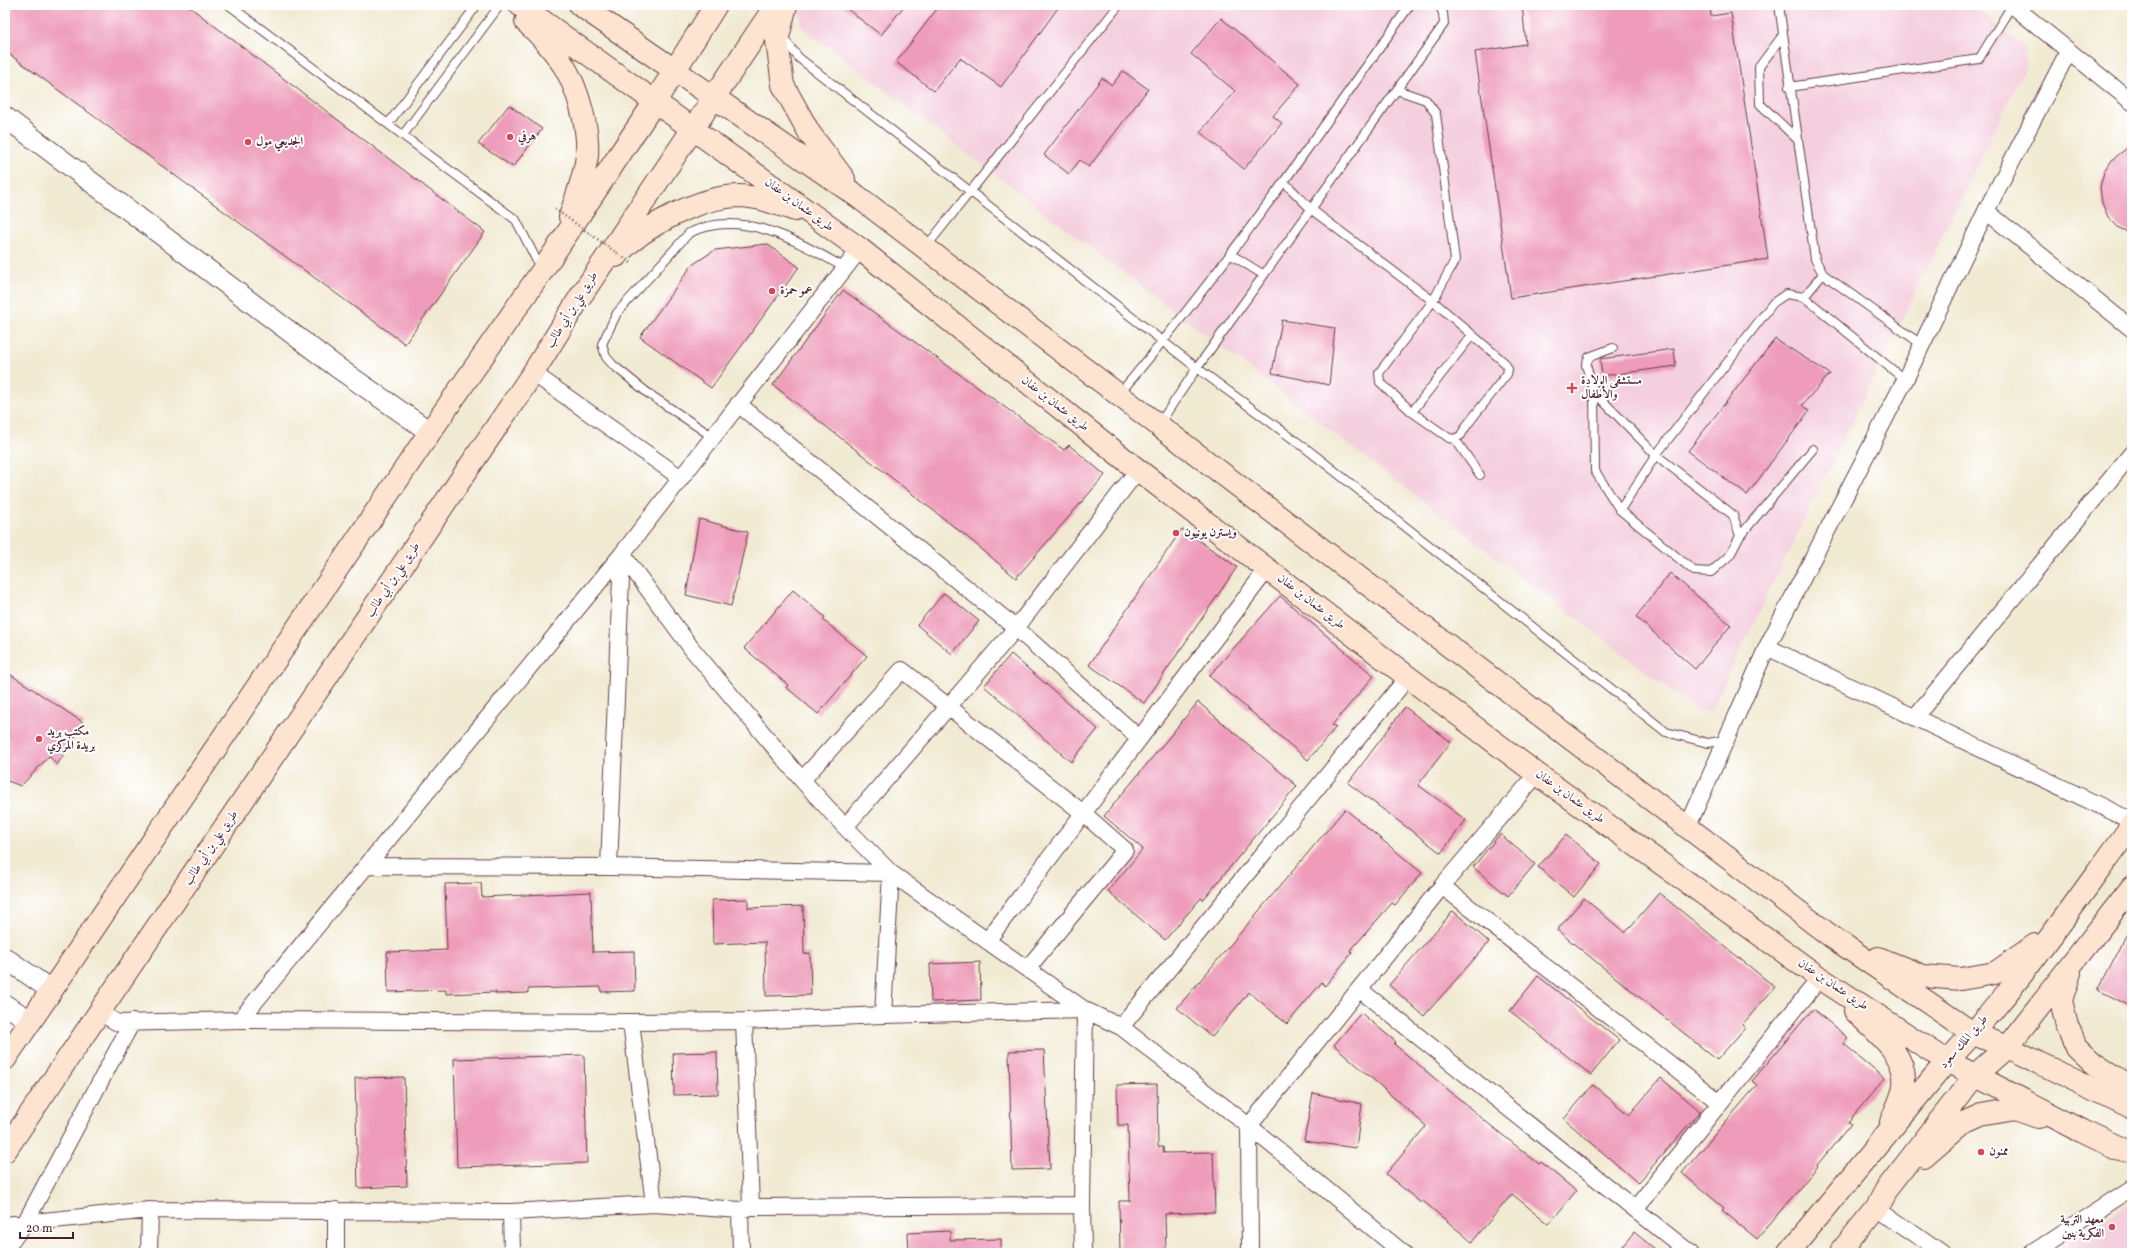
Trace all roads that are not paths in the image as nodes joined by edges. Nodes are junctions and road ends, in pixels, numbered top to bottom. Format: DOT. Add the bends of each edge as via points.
graph roads {
  1 [pos="230,5"];
  2 [pos="477,5"];
  3 [pos="500,5"];
  4 [pos="513,5"];
  5 [pos="520,5"];
  6 [pos="580,5"];
  7 [pos="716,5"];
  8 [pos="776,5"];
  9 [pos="786,5"];
  10 [pos="1118,5"];
  11 [pos="1410,5"];
  12 [pos="1439,5"];
  13 [pos="1779,5"];
  14 [pos="2012,5"];
  15 [pos="536,30"];
  16 [pos="778,33"];
  17 [pos="1783,35"];
  18 [pos="2068,52"];
  19 [pos="675,71"];
  20 [pos="1789,87"];
  21 [pos="1396,90"];
  22 [pos="715,96"];
  23 [pos="2132,102"];
  24 [pos="654,104"];
  25 [pos="5,117"];
  26 [pos="388,124"];
  27 [pos="692,129"];
  28 [pos="403,135"];
  29 [pos="1797,139"];
  30 [pos="1284,182"];
  31 [pos="970,192"];
  32 [pos="857,196"];
  33 [pos="1312,210"];
  34 [pos="1986,211"];
  35 [pos="814,216"];
  36 [pos="564,238"];
  37 [pos="926,248"];
  38 [pos="860,249"];
  39 [pos="1230,254"];
  40 [pos="845,268"];
  41 [pos="542,270"];
  42 [pos="1264,274"];
  43 [pos="1823,274"];
  44 [pos="582,294"];
  45 [pos="1804,296"];
  46 [pos="1433,301"];
  47 [pos="2132,330"];
  48 [pos="1472,335"];
  49 [pos="1164,342"];
  50 [pos="1921,344"];
  51 [pos="1613,348"];
  52 [pos="1196,368"];
  53 [pos="533,373"];
  54 [pos="1905,380"];
  55 [pos="1594,392"];
  56 [pos="1119,394"];
  57 [pos="738,404"];
  58 [pos="1412,412"];
  59 [pos="1159,425"];
  60 [pos="430,432"];
  61 [pos="713,437"];
  62 [pos="1455,439"];
  63 [pos="1813,449"];
  64 [pos="2132,453"];
  65 [pos="1656,455"];
  66 [pos="1138,470"];
  67 [pos="1480,475"];
  68 [pos="681,478"];
  69 [pos="1620,510"];
  70 [pos="1740,536"];
  71 [pos="622,554"];
  72 [pos="1268,568"];
  73 [pos="1016,628"];
  74 [pos="1767,646"];
  75 [pos="1408,677"];
  76 [pos="949,706"];
  77 [pos="1915,717"];
  78 [pos="1138,738"];
  79 [pos="1726,740"];
  80 [pos="1537,774"];
  81 [pos="802,780"];
  82 [pos="1083,813"];
  83 [pos="2132,821"];
  84 [pos="2132,825"];
  85 [pos="1688,826"];
  86 [pos="846,827"];
  87 [pos="366,866"];
  88 [pos="609,867"];
  89 [pos="891,873"];
  90 [pos="1442,886"];
  91 [pos="2132,887"];
  92 [pos="2054,931"];
  93 [pos="2096,933"];
  94 [pos="1832,938"];
  95 [pos="987,941"];
  96 [pos="5,958"];
  97 [pos="1027,969"];
  98 [pos="1823,980"];
  99 [pos="1360,989"];
  100 [pos="51,990"];
  101 [pos="5,1005"];
  102 [pos="1085,1010"];
  103 [pos="100,1013"];
  104 [pos="883,1014"];
  105 [pos="240,1020"];
  106 [pos="31,1021"];
  107 [pos="744,1021"];
  108 [pos="132,1022"];
  109 [pos="630,1022"];
  110 [pos="1121,1027"];
  111 [pos="1974,1034"];
  112 [pos="2007,1047"];
  113 [pos="5,1059"];
  114 [pos="1947,1061"];
  115 [pos="1974,1075"];
  116 [pos="2132,1089"];
  117 [pos="1720,1103"];
  118 [pos="2132,1108"];
  119 [pos="1249,1126"];
  120 [pos="2083,1131"];
  121 [pos="1885,1138"];
  122 [pos="5,1151"];
  123 [pos="2132,1154"];
  124 [pos="2132,1188"];
  125 [pos="1882,1198"];
  126 [pos="654,1204"];
  127 [pos="1082,1205"];
  128 [pos="746,1209"];
  129 [pos="1635,1209"];
  130 [pos="150,1210"];
  131 [pos="336,1210"];
  132 [pos="511,1212"];
  133 [pos="25,1223"];
  134 [pos="5,1225"];
  135 [pos="5,1250"];
  136 [pos="149,1253"];
  137 [pos="336,1253"];
  138 [pos="512,1253"];
  139 [pos="742,1253"];
  140 [pos="1083,1253"];
  141 [pos="1250,1253"];
  142 [pos="1403,1253"];
  143 [pos="1690,1253"];
  144 [pos="1788,1253"];
  145 [pos="1840,1253"];
  146 [pos="1942,1253"];
  147 [pos="2032,1253"];
  1 -- 26 [label="lane"];
  2 -- 26 [label="lane"];
  3 -- 28 [label="lane"];
  4 -- 15 [label="main road"];
  5 -- 15 [label="main road, طريق عثمان بن عفان"];
  6 -- 19 [label="main road"];
  7 -- 19 [label="main road"];
  8 -- 22 [label="main road, طريق علي بن أبي طالب"];
  9 -- 16 [label="main road"];
  10 -- 31 [label="lane"];
  11 -- 30 [label="lane"];
  12 -- 21 [label="lane" via="1444,24"];
  13 -- 17 [label="lane"];
  14 -- 18 [label="street"];
  14 -- 20 [label="lane" via="1979,59"];
  15 -- 24 [label="main road, طريق عثمان بن عفان"];
  15 -- 36 [label="main road" via="564,66 578,97 584,123 587,154"];
  16 -- 31 [label="lane" via="799,58"];
  16 -- 32 [label="main road" via="783,85 810,134"];
  17 -- 20 [label="lane"];
  17 -- 29 [label="lane" via="1759,67 1760,104"];
  18 -- 23 [label="street"];
  18 -- 34 [label="street"];
  19 -- 22 [label="main road"];
  19 -- 24 [label="main road"];
  20 -- 29 [label="lane"];
  21 -- 33 [label="lane"];
  21 -- 46 [label="lane" via="1426,100 1436,114 1455,260"];
  22 -- 27 [label="main road, طريق علي بن أبي طالب"];
  22 -- 32 [label="main road"];
  24 -- 27 [label="main road, طريق عثمان بن عفان"];
  24 -- 36 [label="main road"];
  25 -- 60 [label="street" via="338,368"];
  26 -- 28 [label="lane"];
  27 -- 35 [label="main road, طريق عثمان بن عفان"];
  27 -- 44 [label="main road, طريق علي بن أبي طالب"];
  28 -- 41 [label="lane" via="516,220"];
  29 -- 43 [label="lane" via="1815,259"];
  30 -- 33 [label="lane"];
  30 -- 39 [label="lane"];
  31 -- 37 [label="lane"];
  31 -- 49 [label="lane"];
  32 -- 37 [label="main road"];
  33 -- 42 [label="lane"];
  33 -- 46 [label="lane"];
  34 -- 47 [label="street"];
  34 -- 50 [label="street"];
  35 -- 38 [label="main road, طريق عثمان بن عفان"];
  35 -- 44 [label="main road" via="739,196 692,205 652,227 625,246"];
  36 -- 41 [label="main road"];
  37 -- 56 [label="main road"];
  38 -- 40 [label="street"];
  38 -- 66 [label="main road, طريق عثمان بن عفان"];
  39 -- 42 [label="lane"];
  39 -- 49 [label="lane"];
  40 -- 57 [label="street"];
  40 -- 61 [label="lane" via="796,240 754,227 718,223 702,226 689,233 617,313 602,344 606,357 649,394"];
  41 -- 60 [label="main road"];
  42 -- 52 [label="lane"];
  43 -- 45 [label="lane"];
  43 -- 50 [label="lane"];
  44 -- 53 [label="main road, طريق علي بن أبي طالب"];
  45 -- 54 [label="lane"];
  45 -- 65 [label="lane" via="1786,294 1773,303"];
  46 -- 48 [label="lane"];
  46 -- 58 [label="lane" via="1379,373 1384,388"];
  48 -- 58 [label="lane"];
  48 -- 62 [label="lane" via="1504,363 1508,374"];
  49 -- 52 [label="lane"];
  49 -- 56 [label="lane"];
  50 -- 54 [label="street"];
  51 -- 55 [label="lane" via="1589,357 1586,364"];
  52 -- 59 [label="lane"];
  52 -- 79 [label="lane" via="1308,450 1666,732 1708,744"];
  53 -- 68 [label="street"];
  53 -- 103 [label="main road, طريق علي بن أبي طالب"];
  54 -- 74 [label="street"];
  55 -- 65 [label="lane"];
  55 -- 69 [label="lane" via="1595,471"];
  56 -- 59 [label="main road"];
  57 -- 61 [label="street"];
  57 -- 73 [label="street"];
  58 -- 62 [label="lane" via="1449,438"];
  59 -- 85 [label="main road"];
  60 -- 100 [label="main road"];
  61 -- 68 [label="street"];
  62 -- 67 [label="lane"];
  63 -- 70 [label="lane"];
  64 -- 77 [label="street"];
  65 -- 69 [label="lane"];
  65 -- 70 [label="lane" via="1734,515"];
  66 -- 72 [label="main road, طريق عثمان بن عفان"];
  66 -- 73 [label="street"];
  68 -- 71 [label="street"];
  69 -- 70 [label="lane" via="1694,570 1710,572 1730,555"];
  71 -- 81 [label="street" via="692,649"];
  71 -- 87 [label="street"];
  71 -- 88 [label="street"];
  72 -- 75 [label="main road, طريق عثمان بن عفان"];
  72 -- 78 [label="street"];
  73 -- 76 [label="street"];
  73 -- 78 [label="street"];
  74 -- 77 [label="street"];
  74 -- 79 [label="street"];
  75 -- 80 [label="main road, طريق عثمان بن عفان"];
  75 -- 110 [label="street"];
  76 -- 81 [label="street" via="902,670"];
  76 -- 82 [label="street"];
  76 -- 86 [label="street"];
  77 -- 83 [label="street"];
  78 -- 82 [label="street"];
  79 -- 85 [label="street"];
  80 -- 90 [label="street"];
  80 -- 98 [label="main road, طريق عثمان بن عفان"];
  81 -- 86 [label="street"];
  82 -- 95 [label="street"];
  82 -- 97 [label="street" via="1125,850"];
  84 -- 92 [label="main road, طريق الملك سعود"];
  85 -- 94 [label="main road"];
  86 -- 89 [label="street"];
  87 -- 88 [label="street"];
  87 -- 105 [label="street"];
  88 -- 89 [label="street"];
  89 -- 95 [label="street"];
  89 -- 104 [label="street"];
  90 -- 99 [label="street"];
  90 -- 117 [label="street"];
  91 -- 93 [label="main road"];
  92 -- 94 [label="main road" via="1995,973 1961,979 1922,976"];
  92 -- 111 [label="main road, طريق الملك سعود"];
  93 -- 112 [label="main road"];
  93 -- 116 [label="main road" via="2071,971 2061,1000 2067,1026 2076,1047 2093,1063"];
  94 -- 111 [label="main road"];
  95 -- 97 [label="street"];
  96 -- 100 [label="street"];
  97 -- 102 [label="street"];
  98 -- 114 [label="main road, طريق عثمان بن عفان"];
  98 -- 117 [label="street"];
  98 -- 121 [label="main road" via="1892,1050 1903,1065 1904,1084"];
  99 -- 119 [label="street"];
  99 -- 129 [label="street"];
  100 -- 106 [label="main road"];
  101 -- 106 [label="street"];
  102 -- 104 [label="street"];
  102 -- 110 [label="street"];
  102 -- 127 [label="street"];
  103 -- 108 [label="street" via="118,1022"];
  103 -- 122 [label="main road, طريق علي بن أبي طالب"];
  104 -- 107 [label="street"];
  105 -- 108 [label="street"];
  105 -- 109 [label="street"];
  106 -- 113 [label="main road"];
  107 -- 109 [label="street"];
  107 -- 128 [label="street"];
  108 -- 133 [label="street"];
  109 -- 126 [label="street"];
  110 -- 119 [label="street"];
  111 -- 112 [label="main road"];
  111 -- 114 [label="main road, طريق الملك سعود"];
  112 -- 115 [label="main road"];
  112 -- 118 [label="main road"];
  114 -- 115 [label="main road, طريق عثمان بن عفان"];
  114 -- 121 [label="main road, طريق الملك سعود"];
  115 -- 120 [label="main road, طريق عثمان بن عفان"];
  115 -- 125 [label="main road"];
  117 -- 129 [label="street"];
  119 -- 141 [label="street"];
  119 -- 142 [label="street"];
  120 -- 123 [label="main road, طريق عثمان بن عفان"];
  120 -- 125 [label="main road" via="2015,1110 1981,1115 1961,1124"];
  121 -- 144 [label="main road, طريق الملك سعود"];
  124 -- 147 [label="street"];
  125 -- 145 [label="main road"];
  125 -- 146 [label="street"];
  126 -- 128 [label="street"];
  126 -- 132 [label="street"];
  127 -- 128 [label="street"];
  127 -- 140 [label="street"];
  128 -- 139 [label="street"];
  129 -- 143 [label="street"];
  130 -- 131 [label="street"];
  130 -- 133 [label="street"];
  130 -- 136 [label="street"];
  131 -- 132 [label="street"];
  131 -- 137 [label="street"];
  132 -- 138 [label="street"];
  133 -- 134 [label="street"];
  133 -- 135 [label="street"];
}
